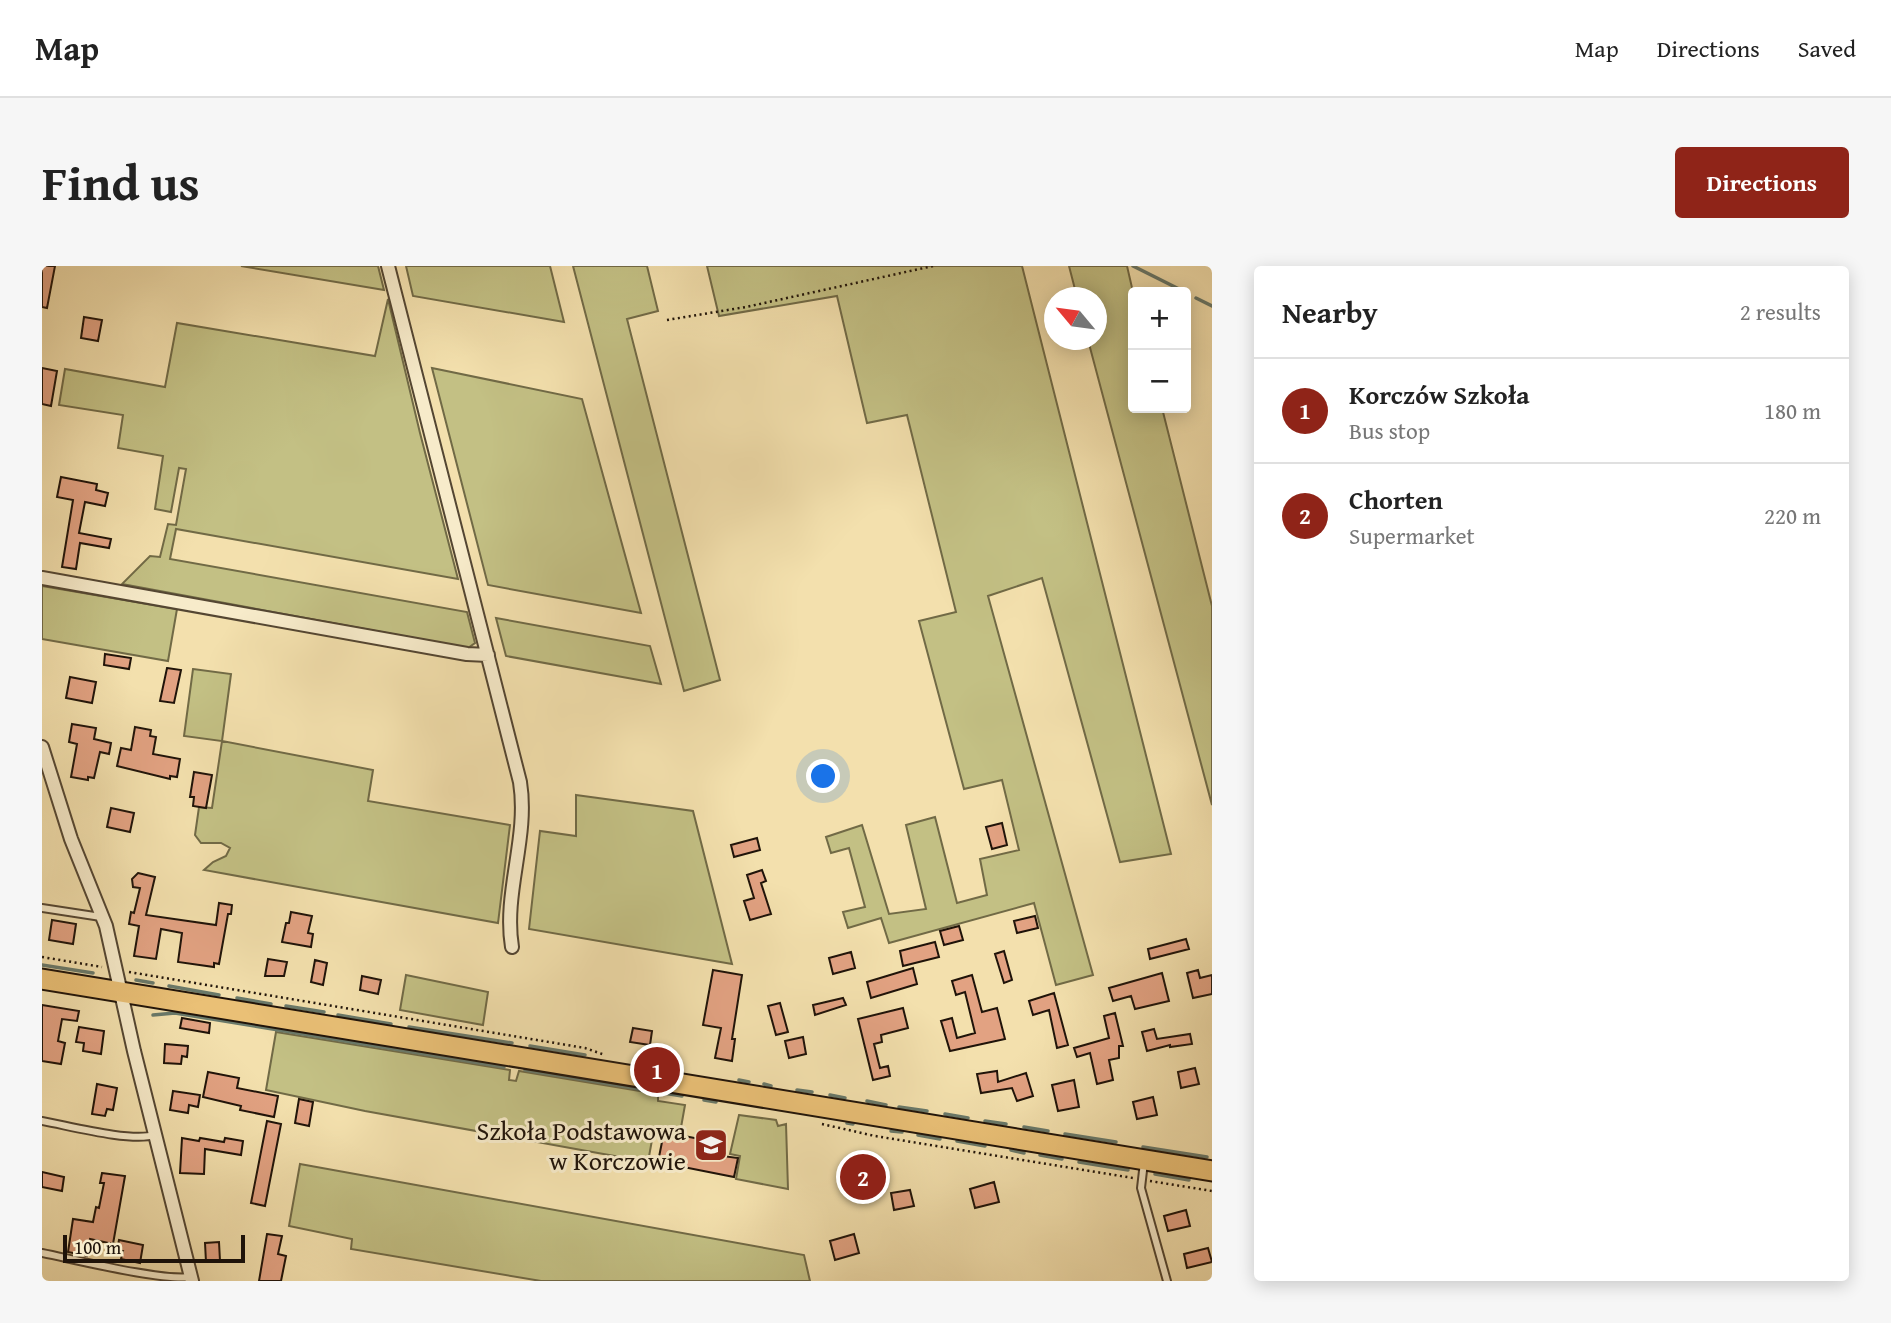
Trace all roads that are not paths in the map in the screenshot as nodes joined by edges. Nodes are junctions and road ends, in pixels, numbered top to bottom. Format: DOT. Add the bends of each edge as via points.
graph roads {
  1 [pos="388,266"];
  2 [pos="42,578"];
  3 [pos="488,654"];
  4 [pos="42,747"];
  5 [pos="42,908"];
  6 [pos="103,917"];
  7 [pos="512,947"];
  8 [pos="42,979"];
  9 [pos="120,992"];
  10 [pos="42,1121"];
  11 [pos="155,1135"];
  12 [pos="1142,1170"];
  13 [pos="1212,1171"];
  14 [pos="42,1252"];
  15 [pos="192,1279"];
  16 [pos="1167,1281"];
  1 -- 3 [label="street"];
  2 -- 3 [label="street" via="467,654"];
  3 -- 7 [label="street" via="522,793 509,915"];
  4 -- 6 [label="street" via="71,839"];
  5 -- 6 [label="lane"];
  6 -- 9 [label="street"];
  8 -- 9 [label="main road"];
  9 -- 11 [label="street"];
  9 -- 12 [label="main road"];
  10 -- 11 [label="lane" via="130,1136"];
  11 -- 15 [label="street"];
  12 -- 13 [label="main road"];
  12 -- 16 [label="lane" via="1140,1188"];
  14 -- 15 [label="lane" via="159,1277"];
}
